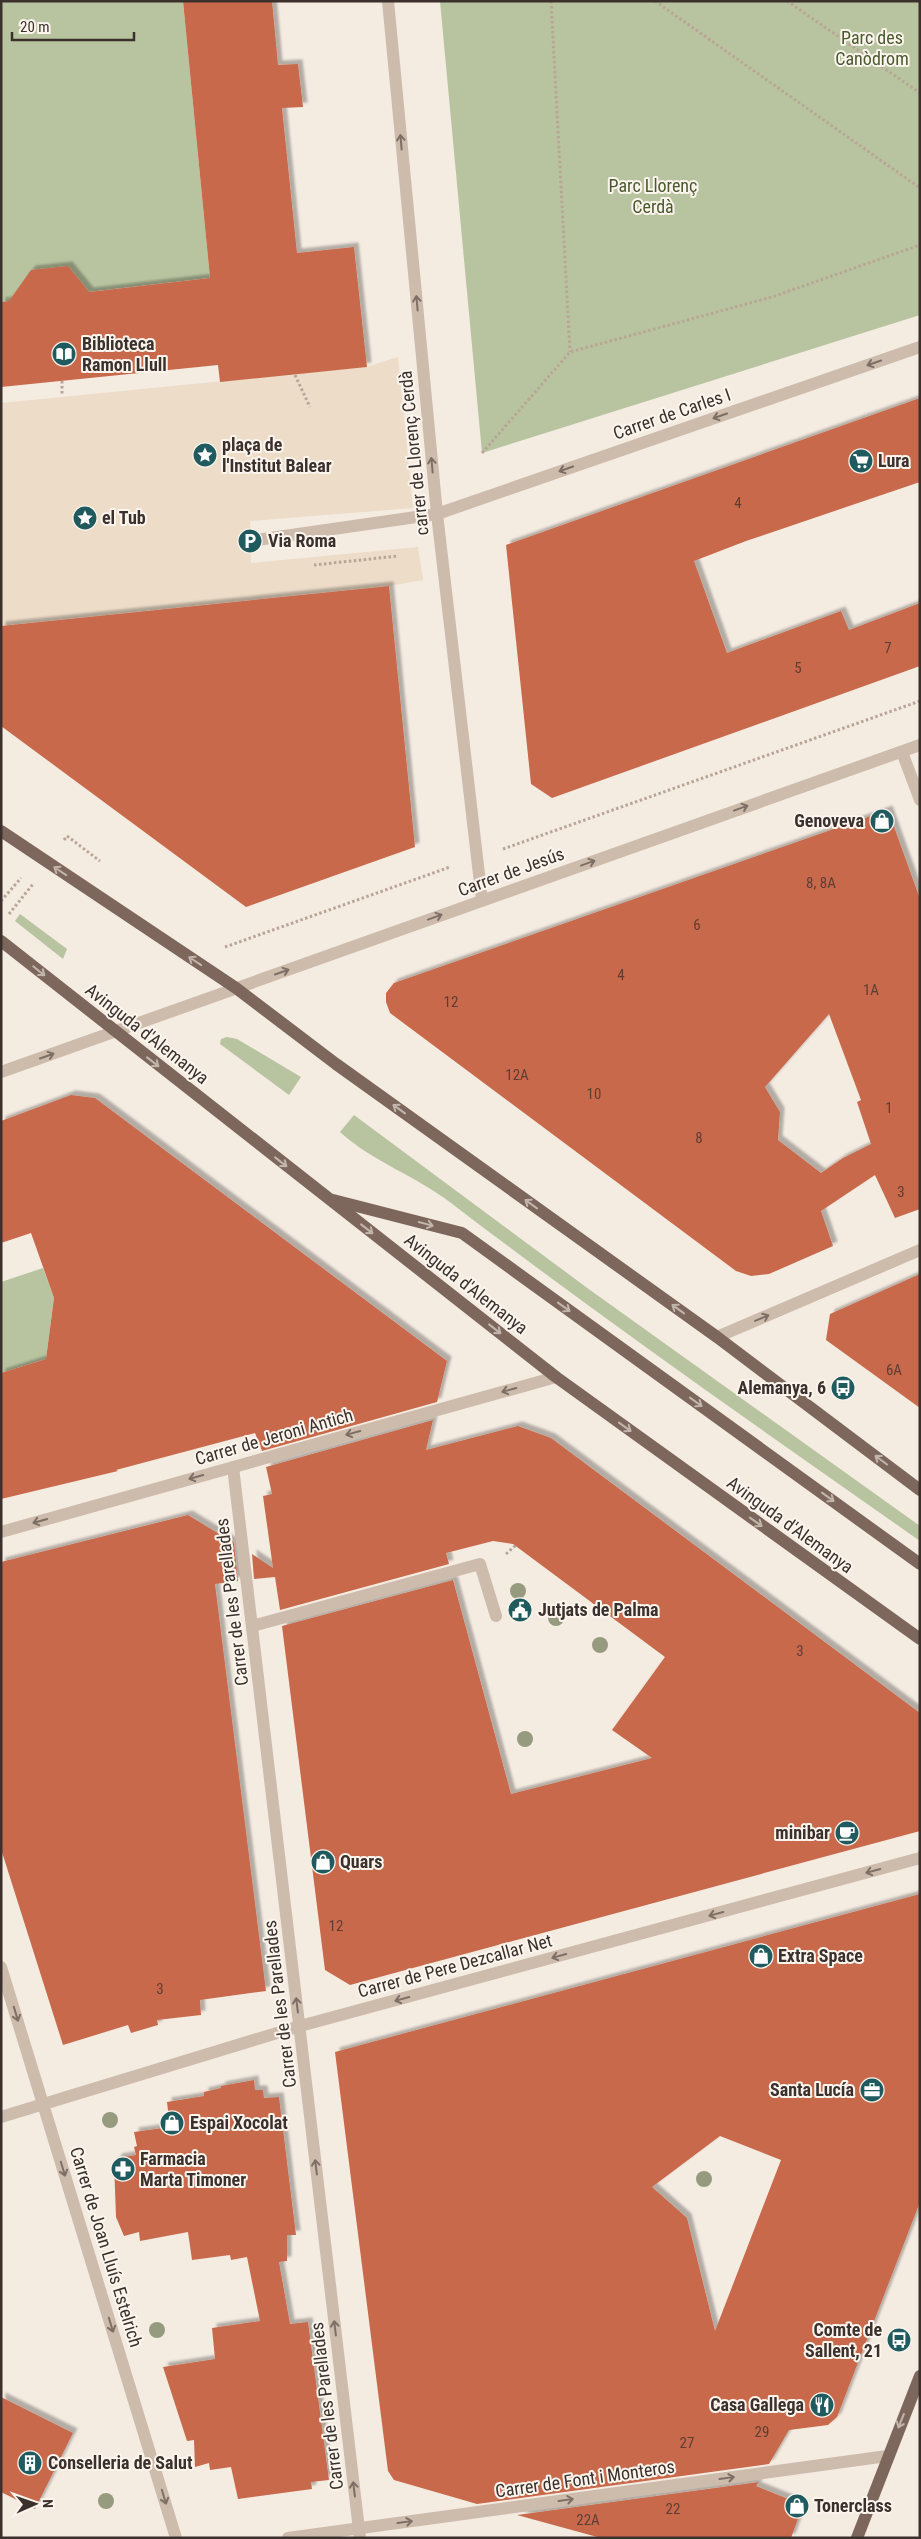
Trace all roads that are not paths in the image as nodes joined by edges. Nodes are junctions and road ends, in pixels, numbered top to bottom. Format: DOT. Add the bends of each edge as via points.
graph roads {
  1 [pos="388,1"];
  2 [pos="920,347"];
  3 [pos="437,514"];
  4 [pos="250,541"];
  5 [pos="920,745"];
  6 [pos="902,752"];
  7 [pos="920,800"];
  8 [pos="1,831"];
  9 [pos="482,900"];
  10 [pos="1,941"];
  11 [pos="236,988"];
  12 [pos="115,1032"];
  13 [pos="1,1072"];
  14 [pos="328,1199"];
  15 [pos="920,1250"];
  16 [pos="717,1337"];
  17 [pos="556,1377"];
  18 [pos="233,1467"];
  19 [pos="920,1490"];
  20 [pos="1,1532"];
  21 [pos="920,1564"];
  22 [pos="496,1616"];
  23 [pos="252,1626"];
  24 [pos="920,1639"];
  25 [pos="920,1858"];
  26 [pos="1,1968"];
  27 [pos="300,2026"];
  28 [pos="43,2104"];
  29 [pos="1,2117"];
  30 [pos="920,2376"];
  31 [pos="887,2456"];
  32 [pos="359,2533"];
  33 [pos="176,2538"];
  34 [pos="288,2538"];
  35 [pos="857,2538"];
  3 -- 1 [label="street, carrer de Llorenç Cerdà, one-way"];
  2 -- 3 [label="street, Carrer de Carles I, one-way"];
  3 -- 4 [label="street, Carrer de Carles I"];
  3 -- 9 [label="street, carrer de Llorenç Cerdà"];
  5 -- 6 [label="street, Carrer de Jesús"];
  6 -- 7 [label="street"];
  9 -- 6 [label="street, Carrer de Jesús, one-way"];
  11 -- 8 [label="main road, one-way"];
  11 -- 9 [label="street, Carrer de Jesús, one-way"];
  10 -- 12 [label="main road, Avinguda d'Alemanya, one-way"];
  11 -- 12 [label="street, Carrer de Jesús"];
  16 -- 11 [label="main road, one-way" via="336,1064"];
  13 -- 12 [label="street, Carrer de Jesús, one-way"];
  12 -- 14 [label="main road, Avinguda d'Alemanya, one-way"];
  14 -- 17 [label="main road, Avinguda d'Alemanya, one-way"];
  14 -- 21 [label="main road, one-way" via="462,1233"];
  16 -- 15 [label="street, one-way"];
  19 -- 16 [label="main road, one-way"];
  17 -- 18 [label="street, Carrer de Jeroni Antich, one-way"];
  17 -- 24 [label="main road, Avinguda d'Alemanya, one-way"];
  18 -- 20 [label="street, Carrer de Jeroni Antich, one-way"];
  18 -- 23 [label="street, Carrer de les Parellades"];
  22 -- 23 [label="street" via="480,1564"];
  27 -- 23 [label="street, Carrer de les Parellades, one-way"];
  25 -- 27 [label="street, Carrer de Pere Dezcallar Net, one-way"];
  26 -- 28 [label="street, Carrer de Joan Lluís Estelrich, one-way"];
  27 -- 28 [label="street, Carrer de Pere Dezcallar Net"];
  32 -- 27 [label="street, Carrer de les Parellades, one-way"];
  28 -- 29 [label="street, Carrer de Pere Dezcallar Net"];
  28 -- 33 [label="street, Carrer de Joan Lluís Estelrich, one-way"];
  30 -- 31 [label="main road, one-way"];
  32 -- 31 [label="street, Carrer de Font i Monteros, one-way"];
  31 -- 35 [label="main road"];
  32 -- 34 [label="street, Carrer de Font i Monteros"];
}
